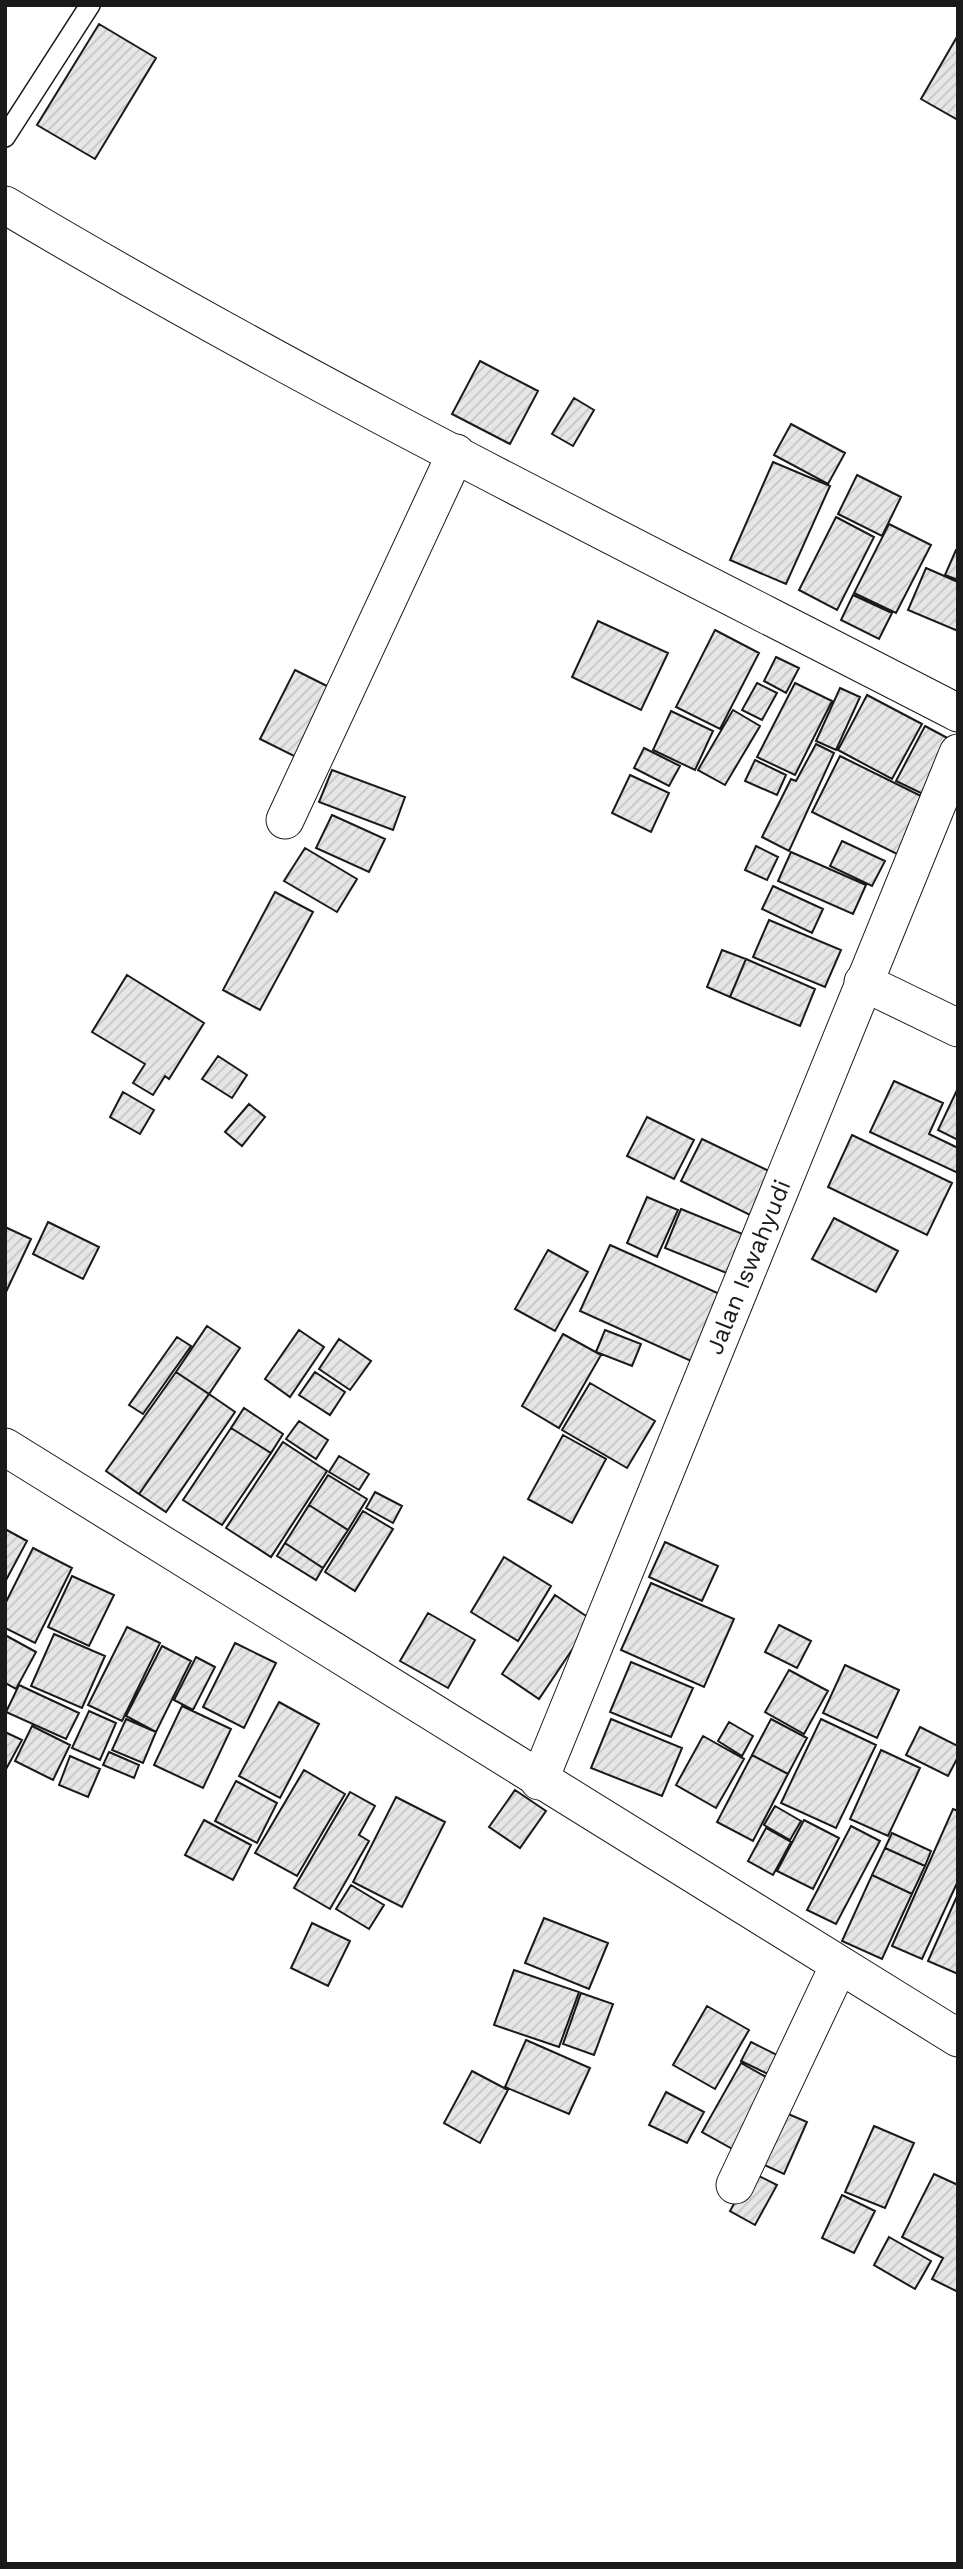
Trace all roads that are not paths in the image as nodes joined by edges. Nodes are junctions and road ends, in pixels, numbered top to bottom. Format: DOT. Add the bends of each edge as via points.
graph roads {
  1 [pos="90,5"];
  2 [pos="5,137"];
  3 [pos="5,205"];
  4 [pos="456,453"];
  5 [pos="958,713"];
  6 [pos="958,753"];
  7 [pos="285,820"];
  8 [pos="863,982"];
  9 [pos="958,1028"];
  10 [pos="5,1447"];
  11 [pos="539,1781"];
  12 [pos="839,1965"];
  13 [pos="958,2038"];
  14 [pos="735,2185"];
  1 -- 2 [label="lane"];
  3 -- 4 [label="street" via="122,275"];
  4 -- 5 [label="street"];
  4 -- 7 [label="street"];
  6 -- 8 [label="street, Jalan Iswahyudi"];
  8 -- 9 [label="street"];
  8 -- 11 [label="street, Jalan Iswahyudi"];
  10 -- 11 [label="street"];
  11 -- 12 [label="street"];
  12 -- 13 [label="street"];
  12 -- 14 [label="street"];
}
